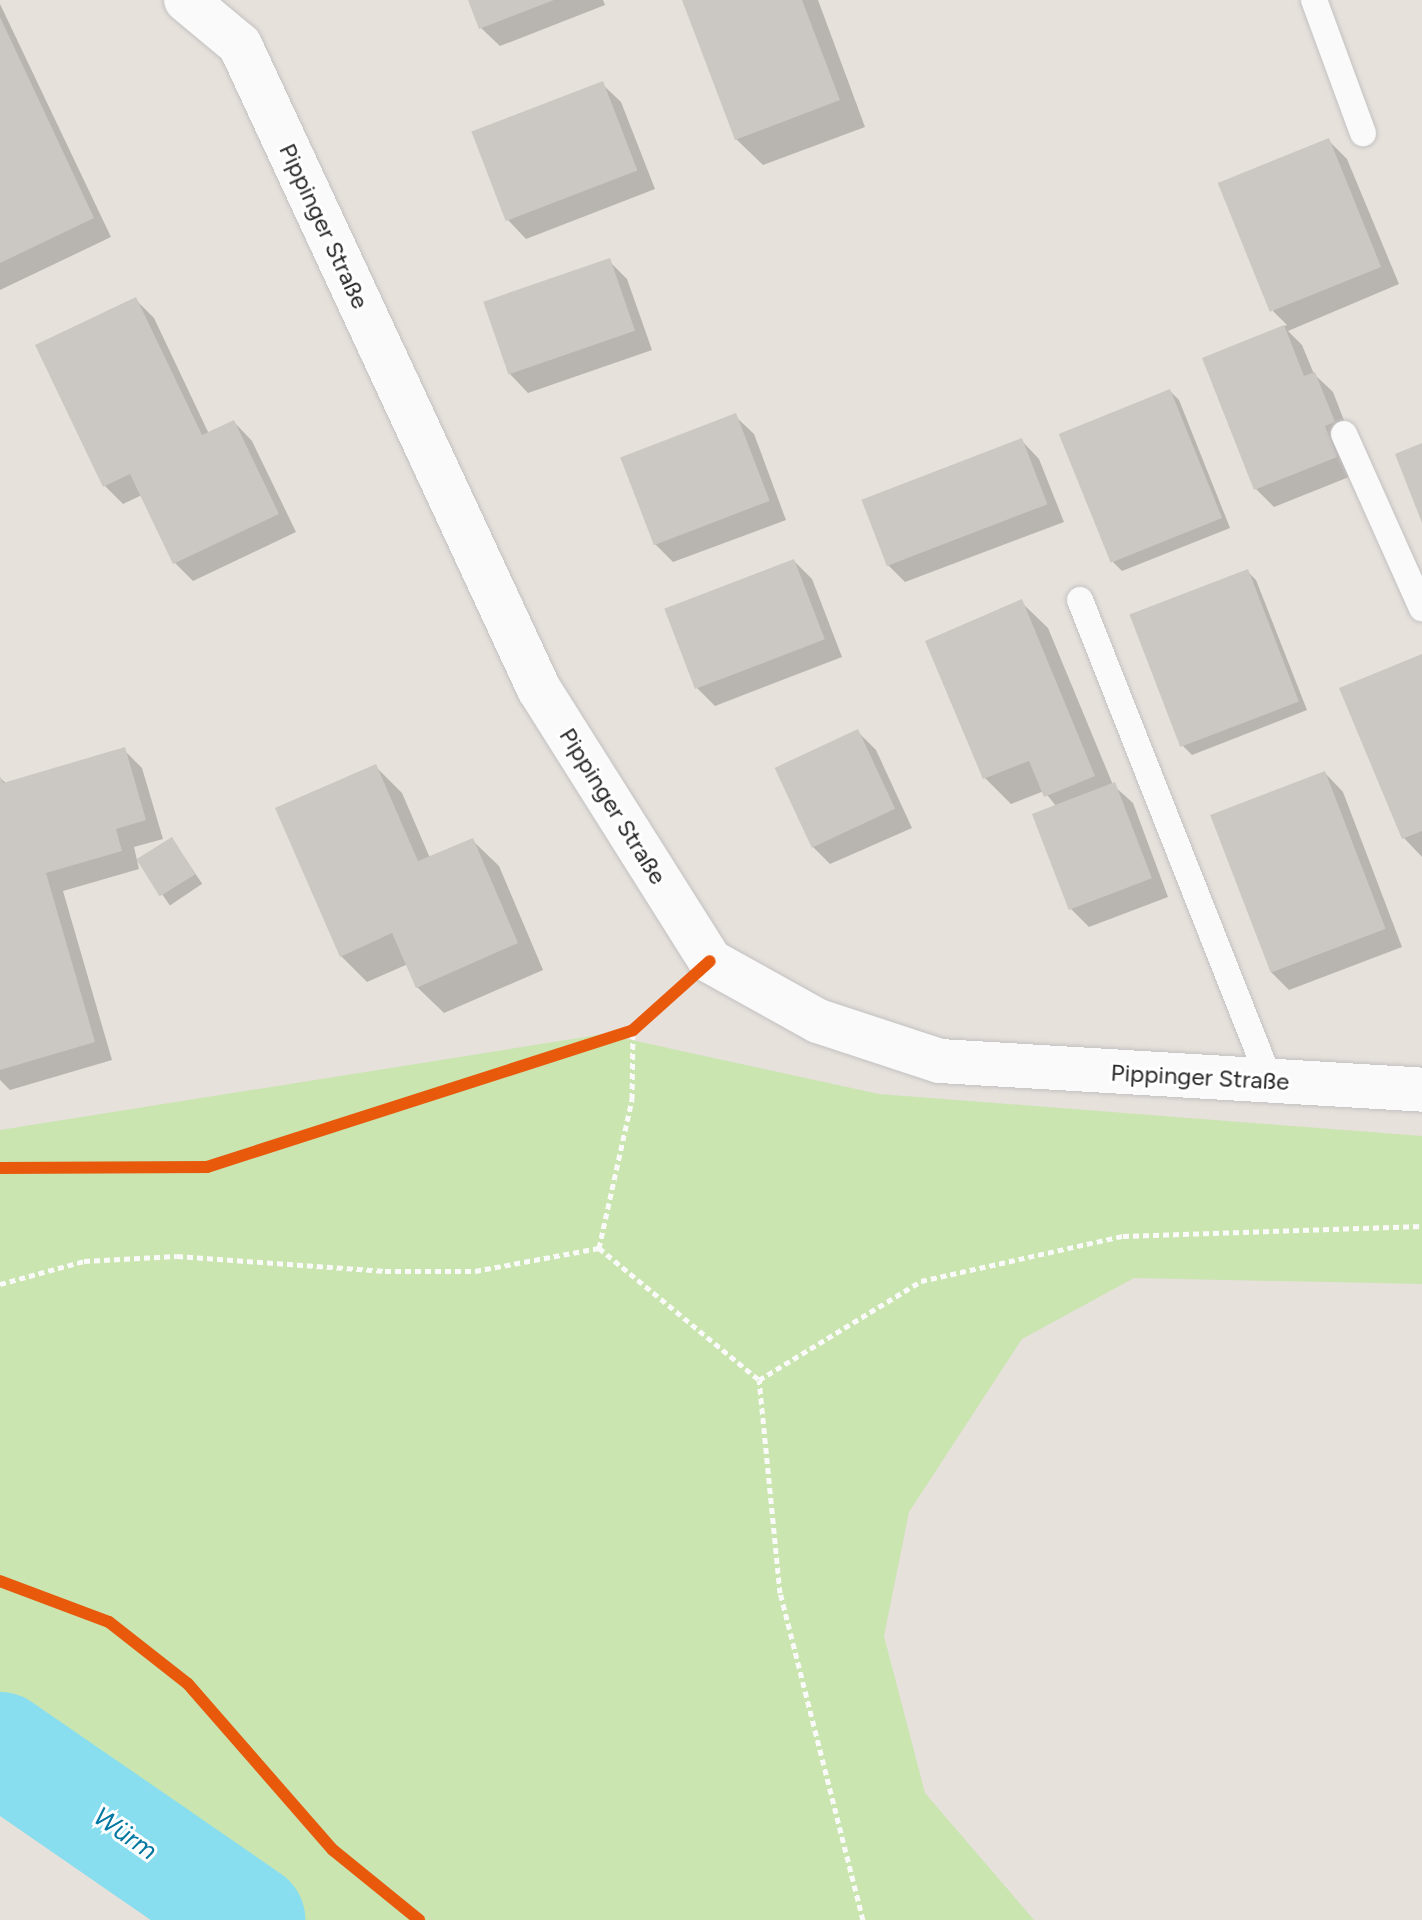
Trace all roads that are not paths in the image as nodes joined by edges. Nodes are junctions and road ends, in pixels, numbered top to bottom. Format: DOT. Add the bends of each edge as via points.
graph roads {
  1 [pos="186,0"];
  2 [pos="1314,0"];
  3 [pos="1363,133"];
  4 [pos="1344,434"];
  5 [pos="1080,600"];
  6 [pos="1422,608"];
  7 [pos="1270,1081"];
  8 [pos="1422,1090"];
  1 -- 7 [label="main road, Pippinger Straße" via="240,45 539,689 710,961 818,1021 940,1061"];
  2 -- 3 [label="lane"];
  4 -- 6 [label="lane"];
  5 -- 7 [label="lane"];
  7 -- 8 [label="main road, Pippinger Straße"];
}
